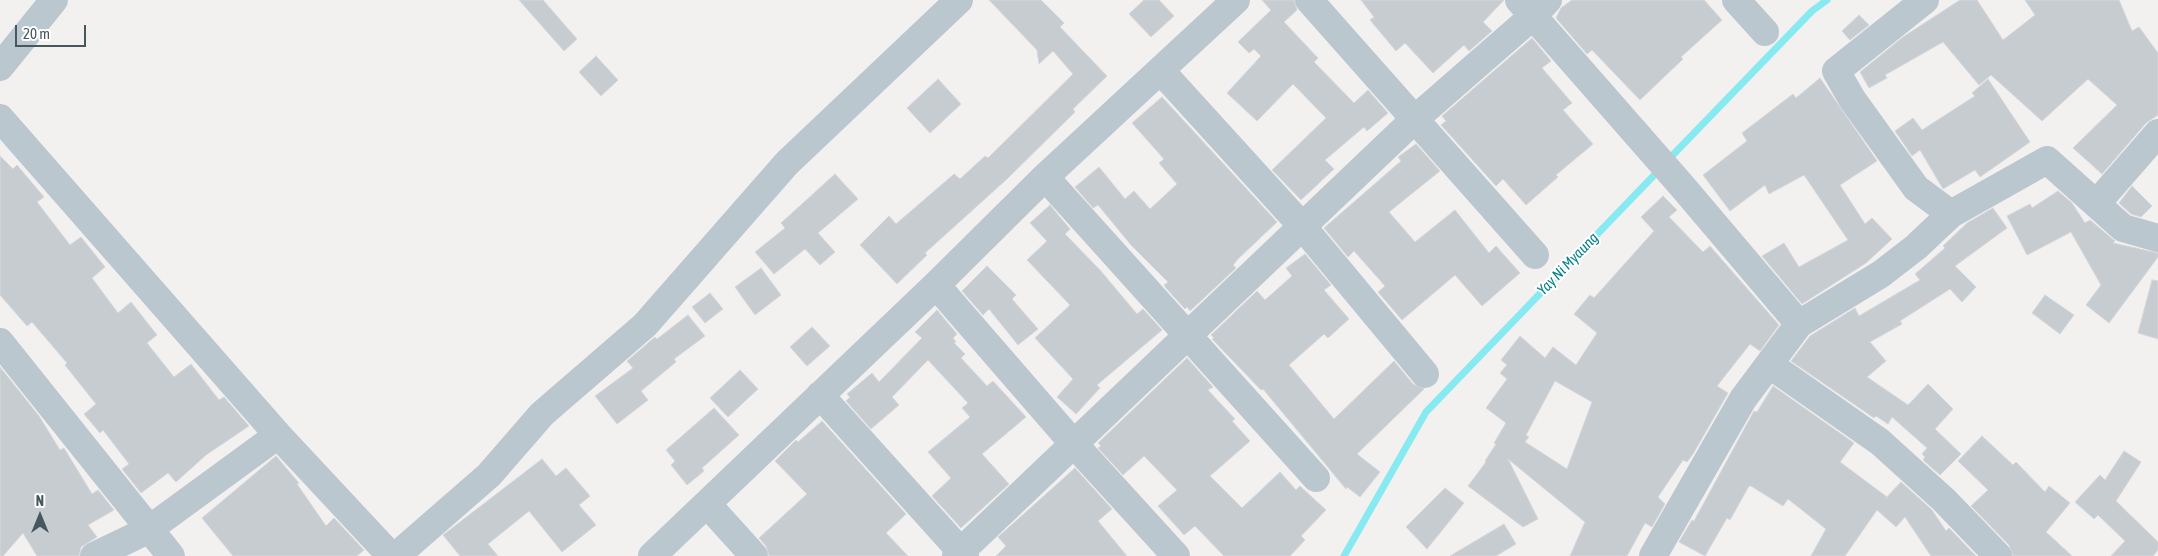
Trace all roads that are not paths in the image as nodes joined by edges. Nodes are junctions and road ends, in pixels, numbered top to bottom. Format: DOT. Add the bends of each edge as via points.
graph roads {
  1 [pos="54,0"];
  2 [pos="960,0"];
  3 [pos="1236,0"];
  4 [pos="1309,0"];
  5 [pos="1736,0"];
  6 [pos="1925,0"];
  7 [pos="1533,5"];
  8 [pos="1765,32"];
  9 [pos="0,67"];
  10 [pos="1161,71"];
  11 [pos="0,118"];
  12 [pos="1416,118"];
  13 [pos="2158,133"];
  14 [pos="1045,178"];
  15 [pos="2097,203"];
  16 [pos="1950,214"];
  17 [pos="1302,226"];
  18 [pos="2158,238"];
  19 [pos="1535,255"];
  20 [pos="936,285"];
  21 [pos="1799,324"];
  22 [pos="1188,334"];
  23 [pos="0,342"];
  24 [pos="1770,365"];
  25 [pos="1425,374"];
  26 [pos="820,395"];
  27 [pos="278,435"];
  28 [pos="1073,443"];
  29 [pos="1316,478"];
  30 [pos="707,504"];
  31 [pos="148,530"];
  32 [pos="1660,554"];
  33 [pos="960,555"];
  34 [pos="94,556"];
  35 [pos="171,556"];
  36 [pos="392,556"];
  37 [pos="396,556"];
  38 [pos="652,556"];
  39 [pos="754,556"];
  40 [pos="1176,556"];
  41 [pos="1998,556"];
  1 -- 9 [label="street"];
  2 -- 37 [label="street" via="787,163 645,325 542,414 489,475"];
  3 -- 10 [label="street"];
  4 -- 12 [label="street"];
  5 -- 8 [label="street"];
  6 -- 16 [label="street" via="1836,71 1852,99 1916,188"];
  7 -- 12 [label="street"];
  7 -- 21 [label="street" via="1641,140"];
  10 -- 14 [label="street"];
  10 -- 17 [label="street"];
  11 -- 27 [label="street"];
  12 -- 17 [label="street"];
  12 -- 19 [label="street"];
  13 -- 15 [label="street"];
  14 -- 20 [label="street"];
  14 -- 22 [label="street"];
  15 -- 16 [label="street" via="2047,160"];
  15 -- 18 [label="street" via="2123,228"];
  16 -- 21 [label="street" via="1916,247 1881,274"];
  17 -- 22 [label="street"];
  17 -- 25 [label="street"];
  20 -- 26 [label="street"];
  20 -- 28 [label="street"];
  21 -- 24 [label="street"];
  22 -- 28 [label="street"];
  22 -- 29 [label="street"];
  23 -- 31 [label="street"];
  24 -- 32 [label="street" via="1743,399"];
  24 -- 41 [label="street" via="1880,442 1944,500"];
  26 -- 30 [label="street"];
  26 -- 33 [label="street"];
  27 -- 31 [label="street"];
  27 -- 36 [label="street"];
  28 -- 33 [label="street"];
  28 -- 40 [label="street"];
  30 -- 38 [label="street"];
  30 -- 39 [label="street"];
  31 -- 34 [label="street"];
  31 -- 35 [label="street"];
}
